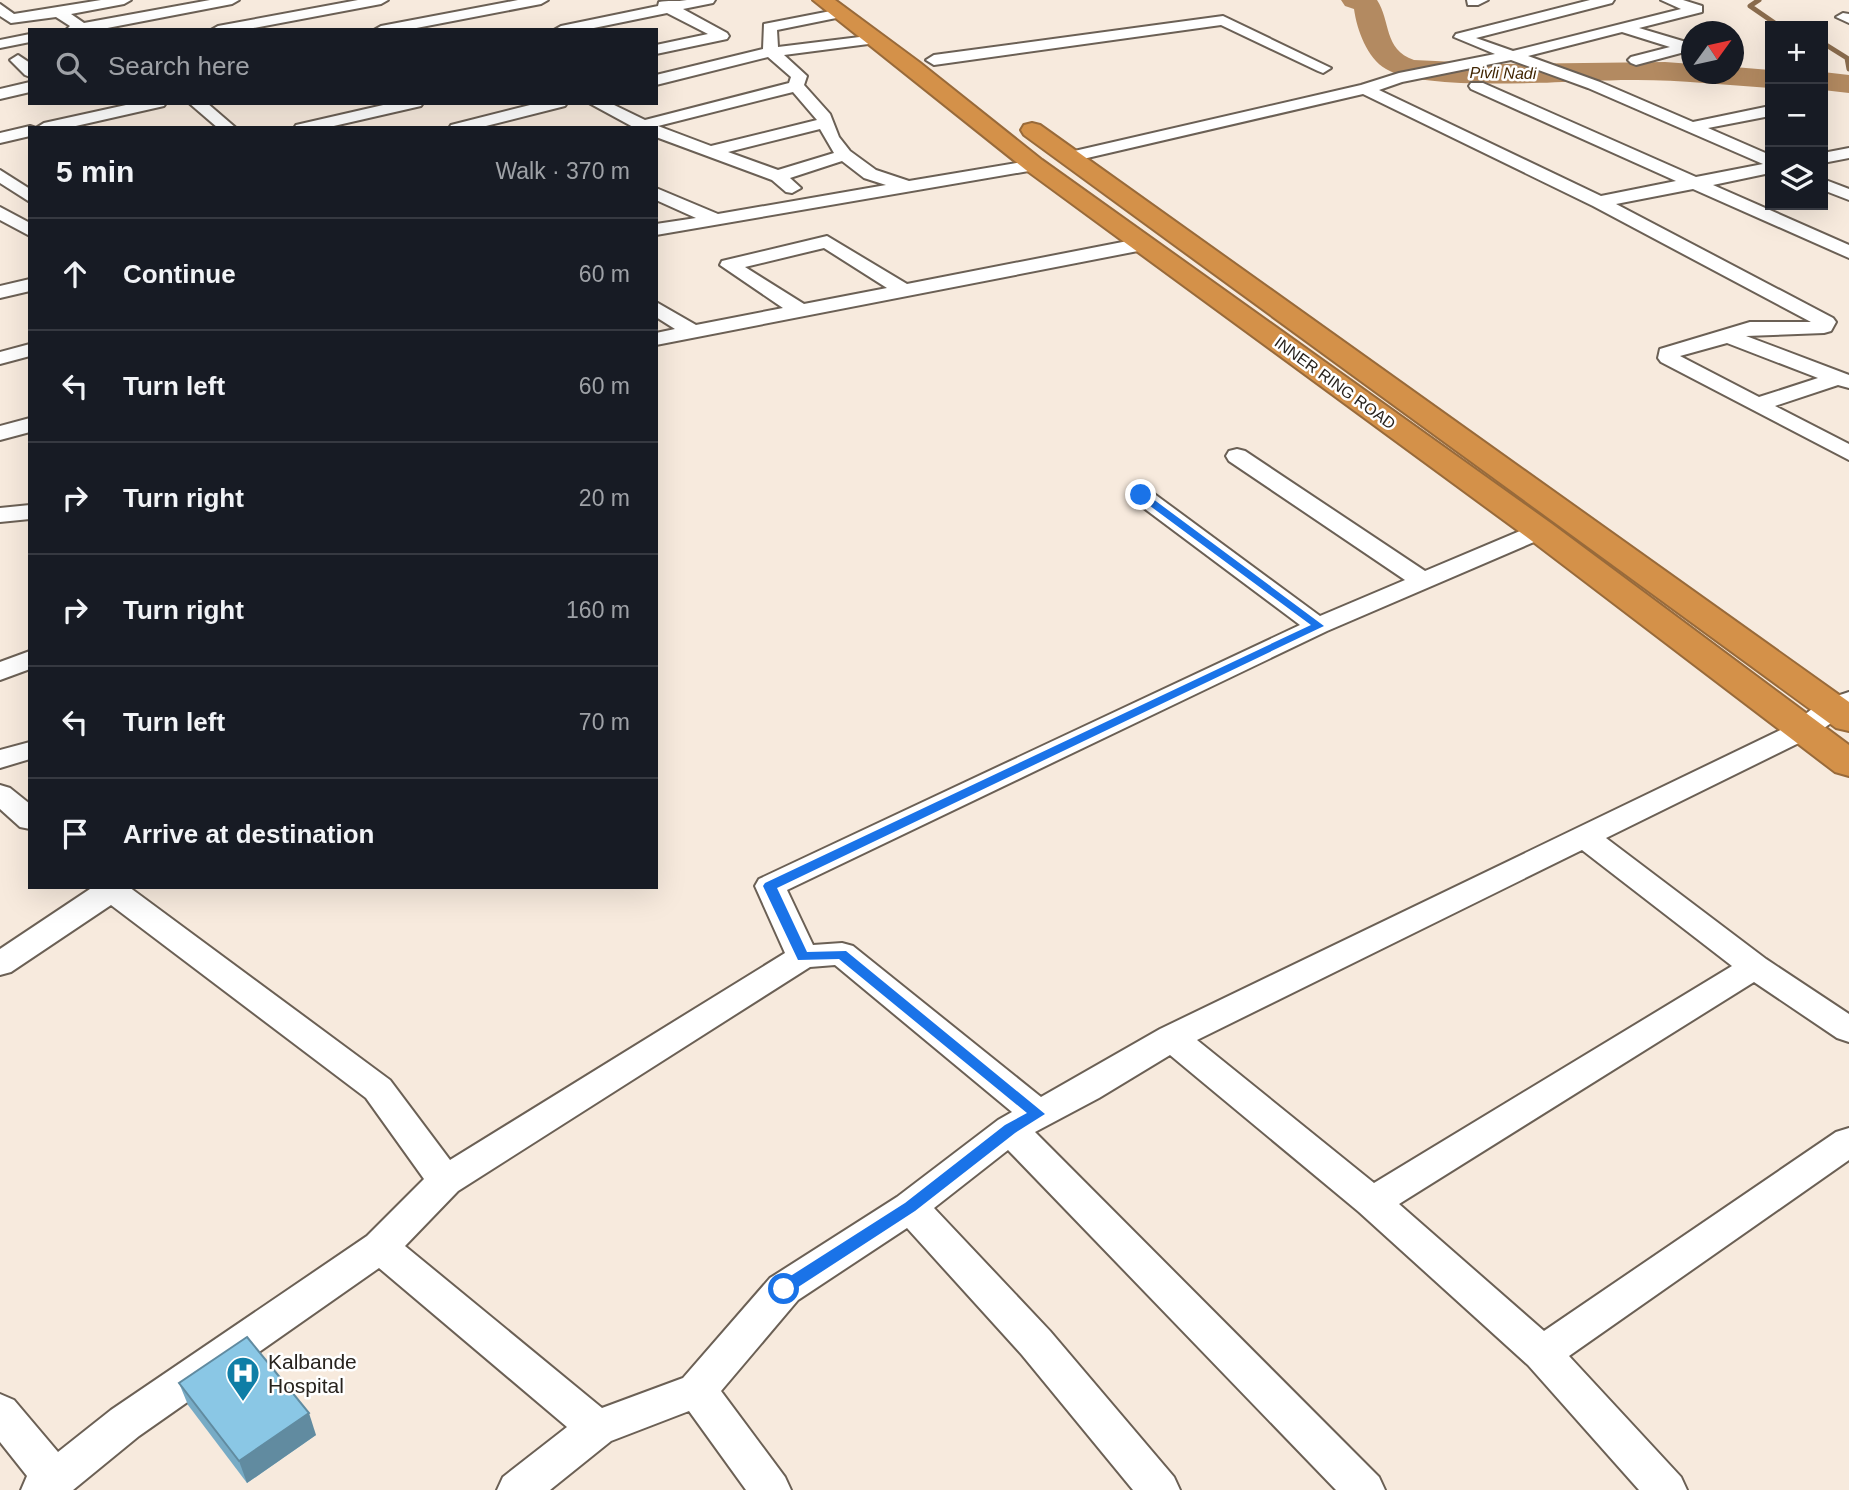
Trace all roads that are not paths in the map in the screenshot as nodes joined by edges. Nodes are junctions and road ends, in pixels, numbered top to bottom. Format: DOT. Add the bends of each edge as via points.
graph roads {
  1 [pos="123,0"];
  2 [pos="232,0"];
  3 [pos="381,0"];
  4 [pos="541,0"];
  5 [pos="708,0"];
  6 [pos="1607,0"];
  7 [pos="1668,0"];
  8 [pos="359,4"];
  9 [pos="661,4"];
  10 [pos="838,4"];
  11 [pos="0,8"];
  12 [pos="59,12"];
  13 [pos="597,27"];
  14 [pos="79,28"];
  15 [pos="85,28"];
  16 [pos="229,28"];
  17 [pos="388,28"];
  18 [pos="394,28"];
  19 [pos="1623,28"];
  20 [pos="28,38"];
  21 [pos="876,39"];
  22 [pos="0,44"];
  23 [pos="1681,44"];
  24 [pos="1681,49"];
  25 [pos="658,50"];
  26 [pos="771,52"];
  27 [pos="1514,55"];
  28 [pos="1636,60"];
  29 [pos="934,61"];
  30 [pos="1323,68"];
  31 [pos="658,80"];
  32 [pos="796,86"];
  33 [pos="1477,86"];
  34 [pos="28,87"];
  35 [pos="1365,89"];
  36 [pos="0,94"];
  37 [pos="63,105"];
  38 [pos="151,105"];
  39 [pos="199,105"];
  40 [pos="551,105"];
  41 [pos="601,105"];
  42 [pos="387,106"];
  43 [pos="1765,112"];
  44 [pos="499,118"];
  45 [pos="826,123"];
  46 [pos="82,124"];
  47 [pos="63,126"];
  48 [pos="226,126"];
  49 [pos="310,126"];
  50 [pos="465,126"];
  51 [pos="515,126"];
  52 [pos="642,126"];
  53 [pos="1690,127"];
  54 [pos="28,131"];
  55 [pos="658,131"];
  56 [pos="658,133"];
  57 [pos="0,138"];
  58 [pos="710,151"];
  59 [pos="1849,152"];
  60 [pos="844,155"];
  61 [pos="1070,157"];
  62 [pos="1828,157"];
  63 [pos="1765,160"];
  64 [pos="1034,164"];
  65 [pos="1765,169"];
  66 [pos="0,175"];
  67 [pos="778,176"];
  68 [pos="1696,183"];
  69 [pos="1828,186"];
  70 [pos="910,187"];
  71 [pos="658,193"];
  72 [pos="1849,195"];
  73 [pos="28,197"];
  74 [pos="28,200"];
  75 [pos="1599,202"];
  76 [pos="810,204"];
  77 [pos="0,211"];
  78 [pos="717,220"];
  79 [pos="28,230"];
  80 [pos="658,230"];
  81 [pos="28,231"];
  82 [pos="0,237"];
  83 [pos="1143,244"];
  84 [pos="1849,252"];
  85 [pos="28,285"];
  86 [pos="905,290"];
  87 [pos="0,292"];
  88 [pos="658,310"];
  89 [pos="802,311"];
  90 [pos="693,332"];
  91 [pos="1728,336"];
  92 [pos="658,339"];
  93 [pos="28,351"];
  94 [pos="0,358"];
  95 [pos="1843,380"];
  96 [pos="1759,404"];
  97 [pos="28,426"];
  98 [pos="0,433"];
  99 [pos="1849,453"];
  100 [pos="1237,456"];
  101 [pos="1141,495"];
  102 [pos="28,512"];
  103 [pos="0,515"];
  104 [pos="1540,531"];
  105 [pos="1423,581"];
  106 [pos="1318,626"];
  107 [pos="1844,709"];
  108 [pos="1803,730"];
  109 [pos="28,751"];
  110 [pos="0,760"];
  111 [pos="1849,764"];
  112 [pos="0,794"];
  113 [pos="28,818"];
  114 [pos="1584,836"];
  115 [pos="110,889"];
  116 [pos="803,957"];
  117 [pos="0,964"];
  118 [pos="1755,967"];
  119 [pos="1849,1030"];
  120 [pos="1172,1038"];
  121 [pos="1024,1121"];
  122 [pos="1849,1142"];
  123 [pos="445,1181"];
  124 [pos="1372,1202"];
  125 [pos="910,1207"];
  126 [pos="380,1247"];
  127 [pos="1542,1353"];
  128 [pos="697,1391"];
  129 [pos="0,1412"];
  130 [pos="597,1428"];
  131 [pos="48,1485"];
  132 [pos="517,1490"];
  133 [pos="770,1490"];
  134 [pos="1159,1490"];
  135 [pos="1364,1490"];
  136 [pos="1666,1490"];
  1 -- 12 [label="street"];
  2 -- 15 [label="street"];
  3 -- 8 [label="street"];
  4 -- 18 [label="street"];
  5 -- 9 [label="street"];
  6 -- 27 [label="street" via="1461,37"];
  7 -- 19 [label="street" via="1697,9"];
  8 -- 16 [label="street"];
  8 -- 17 [label="street"];
  9 -- 13 [label="street"];
  9 -- 25 [label="street" via="728,35"];
  10 -- 21 [label="highway, INNER RING ROAD"];
  10 -- 26 [label="street" via="763,28"];
  10 -- 29 [label="highway, INNER RING ROAD"];
  11 -- 12 [label="street" via="10,19"];
  12 -- 14 [label="street"];
  19 -- 23 [label="street"];
  19 -- 27 [label="street"];
  20 -- 22 [label="street"];
  21 -- 26 [label="street"];
  21 -- 64 [label="highway, INNER RING ROAD"];
  24 -- 28 [label="street"];
  26 -- 31 [label="street"];
  26 -- 32 [label="street" via="799,76"];
  27 -- 35 [label="street"];
  27 -- 53 [label="street"];
  29 -- 30 [label="street" via="1223,19"];
  29 -- 61 [label="highway, INNER RING ROAD"];
  32 -- 45 [label="street"];
  32 -- 55 [label="street"];
  33 -- 68 [label="street"];
  34 -- 36 [label="street"];
  35 -- 61 [label="street"];
  35 -- 75 [label="street"];
  37 -- 46 [label="street"];
  38 -- 46 [label="street"];
  39 -- 48 [label="street"];
  40 -- 44 [label="street"];
  41 -- 52 [label="street"];
  42 -- 49 [label="street"];
  43 -- 53 [label="street"];
  44 -- 50 [label="street"];
  44 -- 51 [label="street"];
  45 -- 58 [label="street"];
  45 -- 60 [label="street"];
  46 -- 47 [label="street"];
  53 -- 63 [label="street"];
  54 -- 57 [label="street"];
  56 -- 58 [label="street"];
  58 -- 67 [label="street"];
  59 -- 62 [label="street"];
  60 -- 67 [label="street"];
  60 -- 70 [label="street" via="870,174"];
  61 -- 107 [label="highway, INNER RING ROAD"];
  64 -- 70 [label="street"];
  64 -- 83 [label="highway, INNER RING ROAD"];
  65 -- 68 [label="street"];
  66 -- 73 [label="street"];
  67 -- 76 [label="street"];
  68 -- 75 [label="street"];
  68 -- 84 [label="street"];
  69 -- 72 [label="street"];
  70 -- 76 [label="street"];
  71 -- 78 [label="street"];
  74 -- 77 [label="street"];
  75 -- 91 [label="street" via="1826,322 1824,327 1813,328 1751,328"];
  76 -- 78 [label="street"];
  77 -- 79 [label="street"];
  78 -- 80 [label="street"];
  81 -- 82 [label="street"];
  83 -- 86 [label="street"];
  83 -- 104 [label="highway, INNER RING ROAD"];
  85 -- 87 [label="street"];
  86 -- 89 [label="street"];
  86 -- 89 [label="street" via="827,242 729,265"];
  88 -- 90 [label="street"];
  89 -- 90 [label="street"];
  90 -- 92 [label="street"];
  91 -- 95 [label="street"];
  91 -- 96 [label="street" via="1667,353 1668,358"];
  93 -- 94 [label="street"];
  95 -- 96 [label="street"];
  96 -- 99 [label="street"];
  97 -- 98 [label="street"];
  100 -- 105 [label="street"];
  101 -- 106 [label="street"];
  102 -- 103 [label="street"];
  104 -- 105 [label="street"];
  104 -- 108 [label="highway, INNER RING ROAD"];
  105 -- 106 [label="street"];
  106 -- 116 [label="street" via="770,886"];
  107 -- 108 [label="street"];
  108 -- 111 [label="highway, INNER RING ROAD"];
  108 -- 114 [label="street"];
  109 -- 110 [label="street"];
  112 -- 113 [label="street"];
  114 -- 118 [label="street"];
  114 -- 120 [label="street"];
  115 -- 117 [label="street"];
  115 -- 123 [label="street" via="378,1089"];
  116 -- 121 [label="street" via="842,954"];
  116 -- 123 [label="street"];
  118 -- 119 [label="street"];
  118 -- 124 [label="street"];
  120 -- 121 [label="street"];
  120 -- 124 [label="street"];
  121 -- 125 [label="street"];
  121 -- 135 [label="street"];
  122 -- 127 [label="street"];
  123 -- 126 [label="street"];
  124 -- 127 [label="street"];
  125 -- 128 [label="street" via="784,1289"];
  125 -- 134 [label="street" via="1037,1343"];
  126 -- 130 [label="street"];
  126 -- 131 [label="street" via="125,1423"];
  127 -- 136 [label="street"];
  128 -- 130 [label="street"];
  128 -- 133 [label="street"];
  129 -- 131 [label="street"];
  130 -- 132 [label="street"];
}
